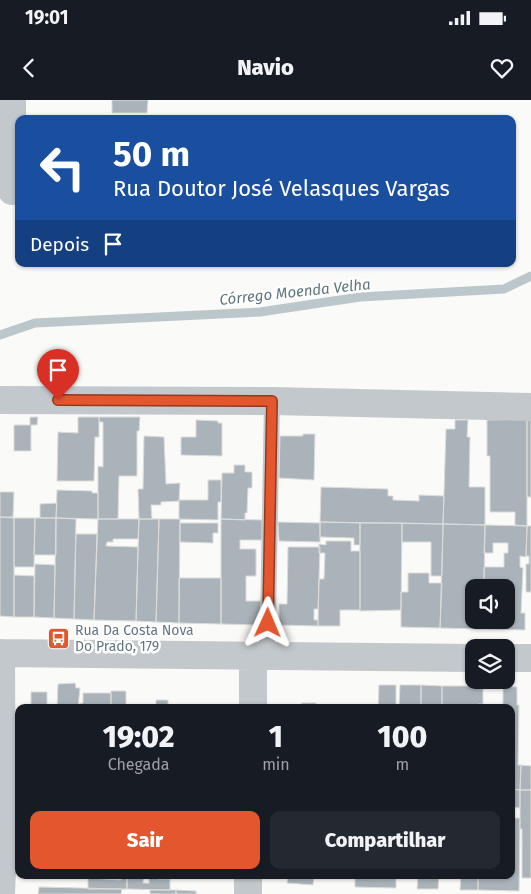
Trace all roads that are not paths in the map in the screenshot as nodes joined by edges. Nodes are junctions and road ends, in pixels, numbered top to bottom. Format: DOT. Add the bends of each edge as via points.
graph roads {
  1 [pos="12,100"];
  2 [pos="12,192"];
  3 [pos="0,400"];
  4 [pos="272,401"];
  5 [pos="531,407"];
  6 [pos="1,653"];
  7 [pos="260,656"];
  8 [pos="465,658"];
  9 [pos="515,658"];
  10 [pos="531,658"];
  11 [pos="254,704"];
  12 [pos="248,879"];
  13 [pos="1,894"];
  14 [pos="248,894"];
  1 -- 2 [label="street"];
  3 -- 4 [label="street"];
  4 -- 5 [label="street"];
  4 -- 7 [label="lane" via="268,623"];
  6 -- 7 [label="street"];
  6 -- 13 [label="street"];
  7 -- 8 [label="street"];
  7 -- 11 [label="street"];
  9 -- 10 [label="street"];
  12 -- 14 [label="street"];
}
